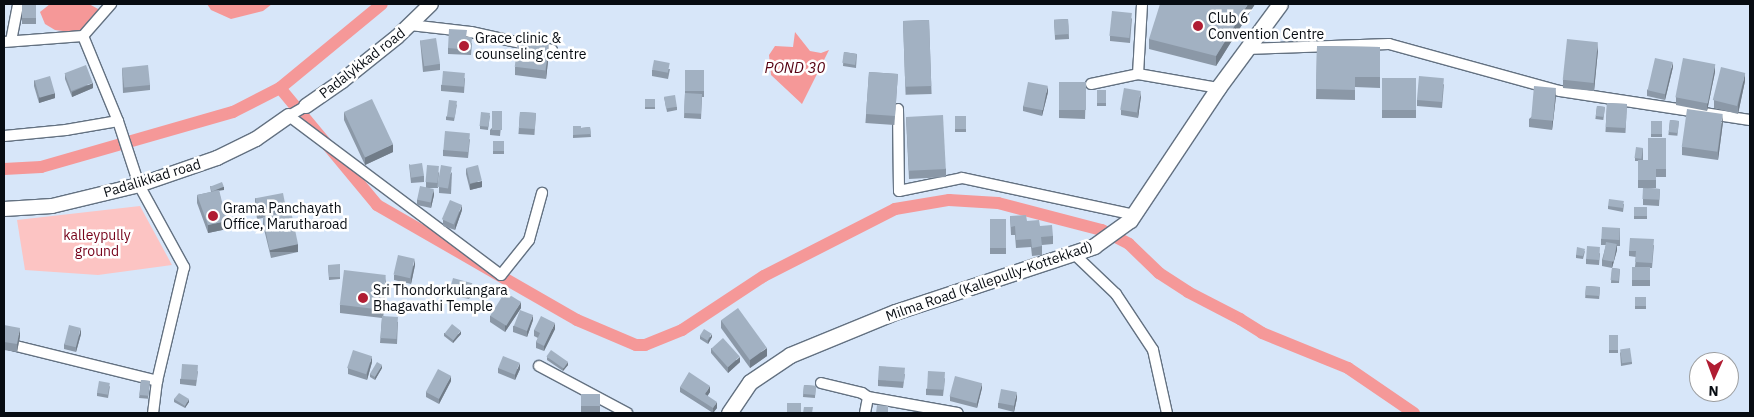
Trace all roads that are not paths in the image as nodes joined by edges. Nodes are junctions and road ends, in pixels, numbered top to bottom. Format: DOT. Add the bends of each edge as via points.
graph roads {
  1 [pos="18,4"];
  2 [pos="111,4"];
  3 [pos="432,4"];
  4 [pos="1142,4"];
  5 [pos="1280,4"];
  6 [pos="410,25"];
  7 [pos="83,36"];
  8 [pos="7,41"];
  9 [pos="1246,49"];
  10 [pos="552,50"];
  11 [pos="1138,74"];
  12 [pos="1090,84"];
  13 [pos="1218,88"];
  14 [pos="898,100"];
  15 [pos="306,106"];
  16 [pos="289,116"];
  17 [pos="1750,120"];
  18 [pos="118,121"];
  19 [pos="4,136"];
  20 [pos="139,185"];
  21 [pos="542,193"];
  22 [pos="4,210"];
  23 [pos="1132,217"];
  24 [pos="1072,252"];
  25 [pos="4,343"];
  26 [pos="539,366"];
  27 [pos="157,380"];
  28 [pos="821,382"];
  29 [pos="868,397"];
  30 [pos="153,413"];
  31 [pos="627,413"];
  32 [pos="729,413"];
  33 [pos="865,413"];
  34 [pos="958,413"];
  35 [pos="1168,413"];
  1 -- 8 [label="street"];
  2 -- 7 [label="street"];
  3 -- 6 [label="street, Padalykkad road"];
  4 -- 11 [label="street"];
  5 -- 9 [label="main road, Milma Road (Kallepully-Kottekkad)"];
  6 -- 10 [label="street" via="472,32"];
  6 -- 15 [label="street, Padalykkad road"];
  7 -- 8 [label="street"];
  7 -- 18 [label="street"];
  9 -- 13 [label="main road, Milma Road (Kallepully-Kottekkad)"];
  9 -- 17 [label="street" via="1389,44 1560,91"];
  11 -- 12 [label="street"];
  11 -- 13 [label="street"];
  13 -- 23 [label="main road, Milma Road (Kallepully-Kottekkad)"];
  14 -- 23 [label="street" via="899,191 962,178"];
  15 -- 16 [label="street, Padalykkad road"];
  16 -- 20 [label="street, Padalikkad road" via="256,139 217,158"];
  16 -- 21 [label="street" via="501,276 529,240"];
  18 -- 19 [label="street"];
  18 -- 20 [label="street"];
  20 -- 22 [label="street, Padalikkad road" via="52,206"];
  20 -- 27 [label="street" via="184,267"];
  23 -- 24 [label="main road, Milma Road (Kallepully-Kottekkad)" via="1094,246"];
  24 -- 32 [label="main road, Milma Road (Kallepully-Kottekkad)" via="895,312 790,355 750,382"];
  24 -- 35 [label="street" via="1116,294 1153,350"];
  25 -- 27 [label="street"];
  26 -- 31 [label="street"];
  27 -- 30 [label="street"];
  28 -- 29 [label="street"];
  29 -- 33 [label="street"];
  29 -- 34 [label="street"];
}
